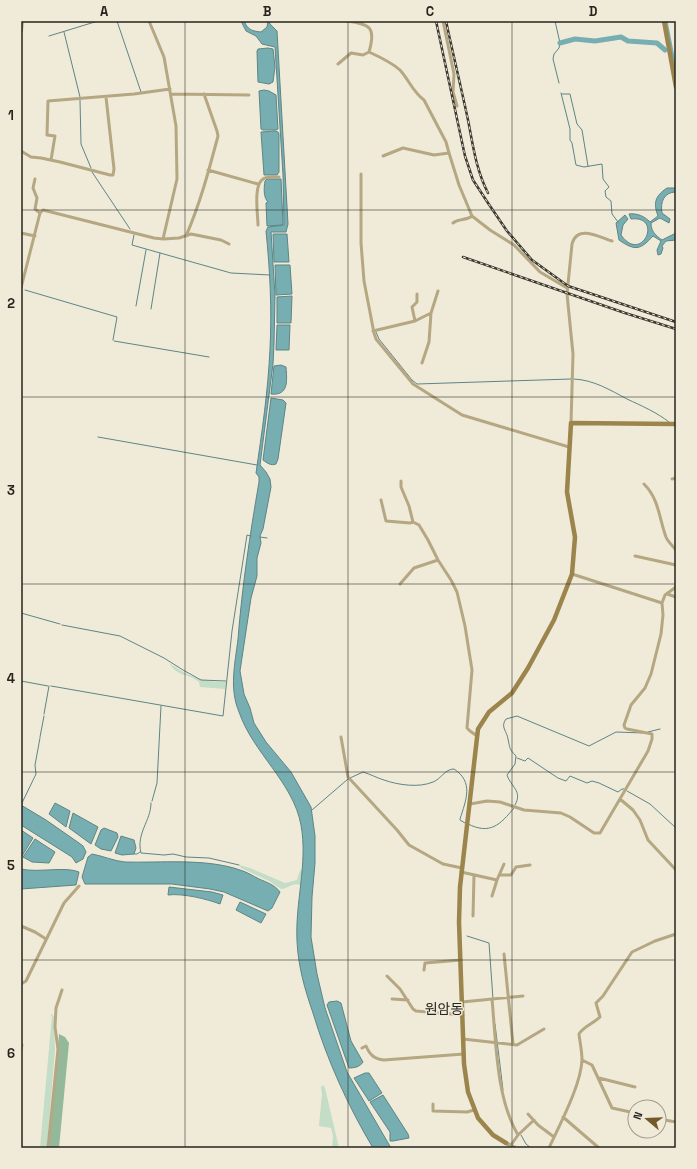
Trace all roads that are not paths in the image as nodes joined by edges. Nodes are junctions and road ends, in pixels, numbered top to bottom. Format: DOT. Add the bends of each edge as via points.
graph roads {
  1 [pos="22,21"];
  2 [pos="149,21"];
  3 [pos="347,21"];
  4 [pos="443,21"];
  5 [pos="664,21"];
  6 [pos="21,31"];
  7 [pos="369,52"];
  8 [pos="338,64"];
  9 [pos="676,87"];
  10 [pos="170,89"];
  11 [pos="171,94"];
  12 [pos="204,94"];
  13 [pos="249,94"];
  14 [pos="106,97"];
  15 [pos="457,106"];
  16 [pos="21,151"];
  17 [pos="449,153"];
  18 [pos="383,156"];
  19 [pos="51,160"];
  20 [pos="208,170"];
  21 [pos="361,174"];
  22 [pos="278,177"];
  23 [pos="35,179"];
  24 [pos="258,184"];
  25 [pos="40,213"];
  26 [pos="472,216"];
  27 [pos="453,223"];
  28 [pos="258,226"];
  29 [pos="21,234"];
  30 [pos="35,236"];
  31 [pos="186,236"];
  32 [pos="163,239"];
  33 [pos="612,241"];
  34 [pos="228,244"];
  35 [pos="21,288"];
  36 [pos="567,288"];
  37 [pos="438,291"];
  38 [pos="417,294"];
  39 [pos="431,313"];
  40 [pos="415,321"];
  41 [pos="373,331"];
  42 [pos="422,363"];
  43 [pos="571,423"];
  44 [pos="676,424"];
  45 [pos="570,447"];
  46 [pos="401,481"];
  47 [pos="644,484"];
  48 [pos="381,500"];
  49 [pos="414,522"];
  50 [pos="676,550"];
  51 [pos="635,556"];
  52 [pos="438,560"];
  53 [pos="676,565"];
  54 [pos="572,574"];
  55 [pos="400,584"];
  56 [pos="676,587"];
  57 [pos="667,594"];
  58 [pos="676,596"];
  59 [pos="662,603"];
  60 [pos="477,736"];
  61 [pos="341,737"];
  62 [pos="620,799"];
  63 [pos="470,804"];
  64 [pos="504,864"];
  65 [pos="530,865"];
  66 [pos="461,870"];
  67 [pos="676,870"];
  68 [pos="474,875"];
  69 [pos="499,875"];
  70 [pos="497,880"];
  71 [pos="79,886"];
  72 [pos="492,896"];
  73 [pos="473,916"];
  74 [pos="21,926"];
  75 [pos="676,934"];
  76 [pos="46,939"];
  77 [pos="504,954"];
  78 [pos="461,960"];
  79 [pos="424,970"];
  80 [pos="386,976"];
  81 [pos="21,984"];
  82 [pos="62,990"];
  83 [pos="522,996"];
  84 [pos="508,997"];
  85 [pos="392,998"];
  86 [pos="492,999"];
  87 [pos="408,1000"];
  88 [pos="462,1002"];
  89 [pos="463,1015"];
  90 [pos="544,1029"];
  91 [pos="463,1039"];
  92 [pos="496,1042"];
  93 [pos="21,1044"];
  94 [pos="513,1044"];
  95 [pos="362,1048"];
  96 [pos="21,1049"];
  97 [pos="464,1054"];
  98 [pos="582,1060"];
  99 [pos="599,1078"];
  100 [pos="635,1087"];
  101 [pos="433,1104"];
  102 [pos="474,1110"];
  103 [pos="627,1111"];
  104 [pos="528,1114"];
  105 [pos="563,1117"];
  106 [pos="534,1120"];
  107 [pos="518,1135"];
  108 [pos="554,1137"];
  109 [pos="508,1144"];
  110 [pos="48,1148"];
  111 [pos="515,1148"];
  112 [pos="549,1148"];
  113 [pos="599,1148"];
  1 -- 6 [label="street"];
  2 -- 10 [label="street" via="164,57"];
  3 -- 7 [label="street" via="361,24 373,33"];
  4 -- 15 [label="street" via="454,74 453,92"];
  5 -- 9 [label="main road"];
  7 -- 8 [label="street" via="363,55 350,53"];
  7 -- 17 [label="street" via="399,70 418,96 424,100"];
  10 -- 11 [label="street"];
  10 -- 14 [label="street"];
  11 -- 12 [label="street"];
  11 -- 32 [label="street" via="176,126 177,179"];
  12 -- 13 [label="street"];
  12 -- 20 [label="street" via="218,136"];
  14 -- 19 [label="street" via="48,101 47,135 56,136"];
  14 -- 19 [label="street" via="113,175"];
  16 -- 19 [label="street" via="31,157"];
  17 -- 18 [label="street" via="434,155 403,148"];
  17 -- 26 [label="street"];
  20 -- 24 [label="street"];
  20 -- 31 [label="street"];
  21 -- 41 [label="street" via="361,242 364,281"];
  22 -- 24 [label="street" via="264,178"];
  23 -- 25 [label="street" via="32,188 37,198 35,208"];
  24 -- 28 [label="street"];
  25 -- 30 [label="street"];
  25 -- 32 [label="street" via="43,210 48,211"];
  26 -- 27 [label="street"];
  26 -- 36 [label="street" via="514,245 540,272"];
  29 -- 30 [label="street"];
  30 -- 35 [label="street"];
  31 -- 32 [label="street"];
  31 -- 34 [label="street" via="191,234 221,240"];
  33 -- 36 [label="street" via="585,232 573,239"];
  36 -- 43 [label="street" via="573,354"];
  37 -- 39 [label="street"];
  38 -- 40 [label="street" via="412,307"];
  39 -- 40 [label="street"];
  39 -- 42 [label="street" via="430,342"];
  40 -- 41 [label="street"];
  41 -- 45 [label="street" via="376,339 413,384 462,415"];
  43 -- 44 [label="main road"];
  43 -- 45 [label="main road"];
  45 -- 54 [label="main road" via="567,492 575,537"];
  46 -- 49 [label="street"];
  47 -- 50 [label="street" via="656,501 667,538"];
  48 -- 49 [label="street" via="386,521"];
  49 -- 52 [label="street" via="419,525"];
  51 -- 53 [label="street"];
  52 -- 55 [label="street" via="414,568"];
  52 -- 60 [label="street" via="456,592 465,626 472,670 467,728"];
  54 -- 59 [label="street"];
  54 -- 60 [label="main road" via="554,620 528,668 512,693 489,712 478,729"];
  56 -- 57 [label="street"];
  57 -- 58 [label="street"];
  57 -- 59 [label="street"];
  59 -- 62 [label="street" via="662,634 652,674 647,685 631,705 624,725 627,729 652,734 652,739 648,751"];
  60 -- 63 [label="main road"];
  61 -- 66 [label="street" via="348,777 409,845 443,864"];
  62 -- 63 [label="street" via="598,834 561,813 524,810 500,802"];
  62 -- 67 [label="street" via="640,820 651,844"];
  63 -- 66 [label="main road"];
  64 -- 69 [label="street"];
  65 -- 69 [label="street" via="516,867 511,875"];
  66 -- 68 [label="street"];
  66 -- 78 [label="main road"];
  68 -- 70 [label="street"];
  68 -- 73 [label="street"];
  69 -- 70 [label="street"];
  70 -- 72 [label="street"];
  71 -- 76 [label="street" via="64,903"];
  74 -- 76 [label="street"];
  75 -- 98 [label="street" via="649,943 630,955 596,1003 600,1017 580,1034"];
  76 -- 81 [label="street" via="26,981"];
  77 -- 84 [label="street"];
  78 -- 79 [label="street" via="425,963"];
  78 -- 88 [label="main road"];
  80 -- 87 [label="street"];
  82 -- 110 [label="street" via="56,1008 58,1048"];
  83 -- 84 [label="street"];
  84 -- 86 [label="street"];
  84 -- 94 [label="street"];
  85 -- 87 [label="street"];
  86 -- 88 [label="street"];
  86 -- 92 [label="street"];
  87 -- 89 [label="street" via="413,1010 419,1012"];
  88 -- 89 [label="main road"];
  89 -- 91 [label="main road"];
  90 -- 94 [label="street" via="518,1044"];
  91 -- 92 [label="street"];
  91 -- 97 [label="main road"];
  92 -- 94 [label="street"];
  92 -- 107 [label="street" via="503,1099"];
  93 -- 96 [label="street"];
  95 -- 97 [label="street" via="366,1046 372,1056 384,1060"];
  97 -- 102 [label="main road" via="468,1092"];
  98 -- 99 [label="street" via="592,1065"];
  98 -- 105 [label="street" via="580,1073"];
  99 -- 100 [label="street"];
  99 -- 103 [label="street" via="612,1108"];
  101 -- 102 [label="street" via="433,1112"];
  102 -- 109 [label="main road" via="485,1128"];
  104 -- 106 [label="street"];
  105 -- 108 [label="street"];
  105 -- 113 [label="street"];
  106 -- 107 [label="street"];
  106 -- 108 [label="street"];
  107 -- 109 [label="street"];
  108 -- 112 [label="street"];
  109 -- 111 [label="street"];
}
